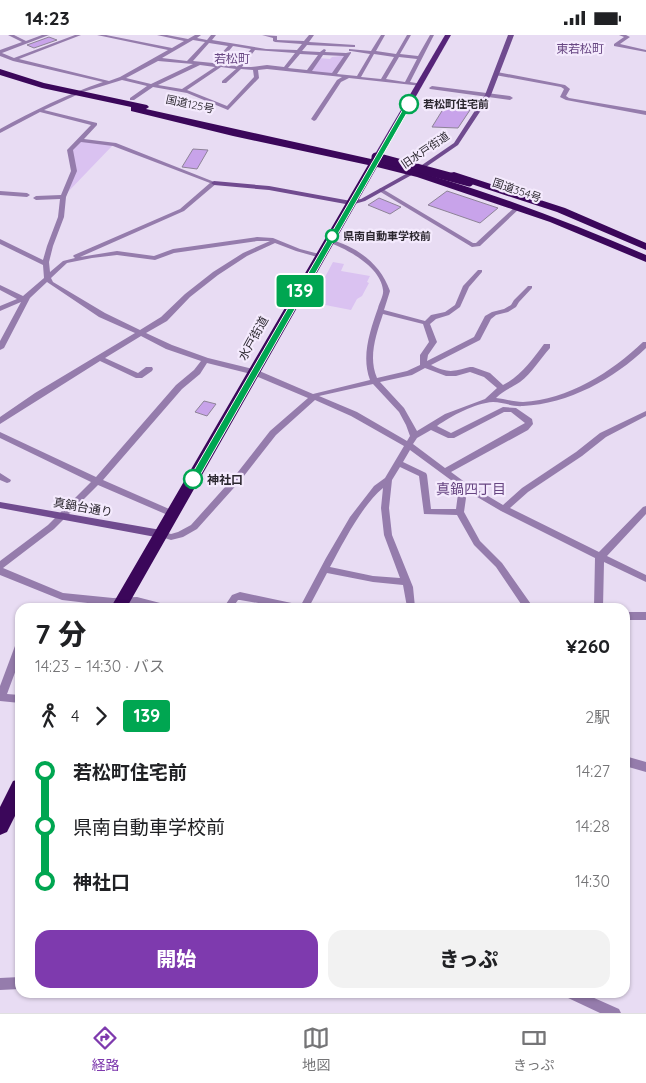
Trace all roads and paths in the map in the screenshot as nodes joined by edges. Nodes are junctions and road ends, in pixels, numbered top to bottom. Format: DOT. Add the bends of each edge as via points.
graph roads {
  1 [pos="10,35"];
  2 [pos="47,35"];
  3 [pos="79,35"];
  4 [pos="99,35"];
  5 [pos="160,35"];
  6 [pos="199,35"];
  7 [pos="214,35"];
  8 [pos="268,35"];
  9 [pos="383,35"];
  10 [pos="410,35"];
  11 [pos="432,35"];
  12 [pos="448,35"];
  13 [pos="511,35"];
  14 [pos="621,35"];
  15 [pos="311,36"];
  16 [pos="191,40"];
  17 [pos="209,41"];
  18 [pos="284,41"];
  19 [pos="25,42"];
  20 [pos="306,43"];
  21 [pos="232,44"];
  22 [pos="328,44"];
  23 [pos="0,46"];
  24 [pos="254,48"];
  25 [pos="352,48"];
  26 [pos="8,49"];
  27 [pos="174,49"];
  28 [pos="276,50"];
  29 [pos="646,51"];
  30 [pos="298,52"];
  31 [pos="372,52"];
  32 [pos="0,53"];
  33 [pos="321,53"];
  34 [pos="347,55"];
  35 [pos="397,55"];
  36 [pos="272,56"];
  37 [pos="419,58"];
  38 [pos="158,59"];
  39 [pos="14,60"];
  40 [pos="267,61"];
  41 [pos="189,62"];
  42 [pos="200,63"];
  43 [pos="214,65"];
  44 [pos="221,65"];
  45 [pos="239,67"];
  46 [pos="263,67"];
  47 [pos="255,68"];
  48 [pos="285,69"];
  49 [pos="0,72"];
  50 [pos="308,72"];
  51 [pos="497,74"];
  52 [pos="334,75"];
  53 [pos="0,77"];
  54 [pos="347,77"];
  55 [pos="122,78"];
  56 [pos="358,78"];
  57 [pos="382,81"];
  58 [pos="108,82"];
  59 [pos="224,82"];
  60 [pos="407,83"];
  61 [pos="420,85"];
  62 [pos="151,86"];
  63 [pos="432,88"];
  64 [pos="183,91"];
  65 [pos="73,94"];
  66 [pos="488,95"];
  67 [pos="510,98"];
  68 [pos="136,105"];
  69 [pos="39,110"];
  70 [pos="646,113"];
  71 [pos="314,119"];
  72 [pos="0,131"];
  73 [pos="80,140"];
  74 [pos="376,159"];
  75 [pos="424,166"];
  76 [pos="412,173"];
  77 [pos="214,183"];
  78 [pos="467,184"];
  79 [pos="360,188"];
  80 [pos="381,190"];
  81 [pos="0,193"];
  82 [pos="372,194"];
  83 [pos="27,195"];
  84 [pos="63,197"];
  85 [pos="36,198"];
  86 [pos="351,203"];
  87 [pos="518,207"];
  88 [pos="0,241"];
  89 [pos="277,241"];
  90 [pos="329,241"];
  91 [pos="646,248"];
  92 [pos="646,255"];
  93 [pos="320,256"];
  94 [pos="646,259"];
  95 [pos="65,261"];
  96 [pos="46,264"];
  97 [pos="480,271"];
  98 [pos="47,277"];
  99 [pos="0,287"];
  100 [pos="530,287"];
  101 [pos="25,298"];
  102 [pos="0,309"];
  103 [pos="380,311"];
  104 [pos="426,323"];
  105 [pos="141,334"];
  106 [pos="646,344"];
  107 [pos="547,346"];
  108 [pos="0,347"];
  109 [pos="99,358"];
  110 [pos="205,360"];
  111 [pos="423,364"];
  112 [pos="149,369"];
  113 [pos="254,372"];
  114 [pos="375,381"];
  115 [pos="502,388"];
  116 [pos="313,397"];
  117 [pos="488,400"];
  118 [pos="646,413"];
  119 [pos="0,421"];
  120 [pos="432,427"];
  121 [pos="0,435"];
  122 [pos="414,436"];
  123 [pos="410,446"];
  124 [pos="399,463"];
  125 [pos="446,471"];
  126 [pos="388,480"];
  127 [pos="97,481"];
  128 [pos="463,485"];
  129 [pos="0,505"];
  130 [pos="504,509"];
  131 [pos="646,509"];
  132 [pos="460,512"];
  133 [pos="173,514"];
  134 [pos="61,516"];
  135 [pos="161,534"];
  136 [pos="600,557"];
  137 [pos="0,566"];
  138 [pos="325,569"];
  139 [pos="0,571"];
  140 [pos="643,576"];
  141 [pos="406,582"];
  142 [pos="116,603"];
  143 [pos="122,603"];
  144 [pos="126,603"];
  145 [pos="145,603"];
  146 [pos="231,603"];
  147 [pos="277,603"];
  148 [pos="307,603"];
  149 [pos="410,603"];
  150 [pos="525,603"];
  151 [pos="598,603"];
  152 [pos="630,616"];
  153 [pos="646,616"];
  154 [pos="15,659"];
  155 [pos="0,697"];
  156 [pos="15,698"];
  157 [pos="630,762"];
  158 [pos="646,767"];
  159 [pos="15,797"];
  160 [pos="0,826"];
  161 [pos="15,983"];
  162 [pos="0,984"];
  163 [pos="581,998"];
  164 [pos="615,1013"];
  1 -- 19 [label="street"];
  2 -- 19 [label="street"];
  3 -- 39 [label="street"];
  4 -- 27 [label="street"];
  5 -- 16 [label="street"];
  6 -- 16 [label="street"];
  7 -- 17 [label="street"];
  8 -- 18 [label="street" via="275,37 275,41"];
  9 -- 31 [label="street"];
  10 -- 35 [label="street"];
  11 -- 37 [label="street"];
  12 -- 61 [label="main road, 水戸街道"];
  13 -- 51 [label="street, 旧水戸街道"];
  14 -- 29 [label="street" via="628,37 616,45"];
  15 -- 20 [label="street"];
  15 -- 25 [label="street" via="351,40"];
  16 -- 17 [label="street"];
  16 -- 27 [label="street"];
  17 -- 21 [label="street"];
  17 -- 41 [label="street"];
  18 -- 20 [label="street"];
  18 -- 28 [label="street"];
  19 -- 26 [label="street"];
  20 -- 22 [label="street"];
  20 -- 30 [label="street"];
  21 -- 24 [label="street"];
  21 -- 43 [label="street"];
  22 -- 25 [label="street"];
  22 -- 33 [label="street"];
  23 -- 26 [label="street"];
  24 -- 28 [label="street"];
  24 -- 45 [label="street"];
  25 -- 31 [label="street"];
  25 -- 34 [label="street"];
  26 -- 32 [label="street"];
  27 -- 38 [label="street"];
  28 -- 30 [label="street"];
  28 -- 36 [label="street"];
  30 -- 33 [label="street"];
  30 -- 48 [label="street"];
  31 -- 35 [label="street"];
  31 -- 56 [label="street"];
  32 -- 39 [label="street"];
  33 -- 34 [label="street"];
  33 -- 50 [label="street"];
  34 -- 52 [label="street"];
  35 -- 37 [label="street"];
  35 -- 57 [label="street"];
  37 -- 60 [label="street"];
  38 -- 41 [label="street"];
  38 -- 55 [label="street"];
  39 -- 58 [label="street"];
  40 -- 46 [label="street"];
  41 -- 42 [label="street"];
  42 -- 43 [label="street"];
  42 -- 62 [label="street"];
  43 -- 44 [label="street"];
  44 -- 45 [label="street"];
  44 -- 64 [label="street"];
  45 -- 47 [label="street"];
  45 -- 59 [label="street"];
  46 -- 47 [label="street"];
  46 -- 48 [label="street"];
  47 -- 64 [label="street" via="257,77 228,108"];
  48 -- 50 [label="street"];
  49 -- 65 [label="highway, 国道125号"];
  50 -- 52 [label="street"];
  51 -- 66 [label="street, 旧水戸街道"];
  51 -- 70 [label="street" via="563,86 567,89 563,97 568,99"];
  52 -- 54 [label="street"];
  53 -- 65 [label="highway, 国道125号"];
  54 -- 56 [label="street"];
  54 -- 71 [label="street" via="339,81"];
  55 -- 58 [label="street"];
  55 -- 62 [label="street"];
  56 -- 57 [label="street"];
  57 -- 60 [label="street"];
  58 -- 65 [label="street"];
  60 -- 61 [label="street"];
  61 -- 74 [label="main road, 水戸街道"];
  62 -- 64 [label="street"];
  62 -- 68 [label="street"];
  63 -- 66 [label="street"];
  65 -- 68 [label="highway, 国道125号"];
  65 -- 69 [label="street"];
  66 -- 67 [label="street"];
  66 -- 75 [label="street, 旧水戸街道" via="456,144"];
  68 -- 74 [label="highway, 国道125号"];
  68 -- 74 [label="highway" via="243,125"];
  69 -- 72 [label="street"];
  69 -- 73 [label="street" via="95,124"];
  73 -- 77 [label="street" via="114,144"];
  73 -- 84 [label="street" via="70,151 74,171"];
  74 -- 75 [label="highway"];
  74 -- 76 [label="highway"];
  74 -- 78 [label="highway, 国道354号, bridge"];
  74 -- 79 [label="highway, 水戸街道"];
  75 -- 76 [label="street, 旧水戸街道"];
  75 -- 91 [label="highway" via="544,204"];
  76 -- 80 [label="street, 旧水戸街道"];
  76 -- 87 [label="highway"];
  77 -- 86 [label="street"];
  77 -- 95 [label="street" via="182,210"];
  78 -- 91 [label="highway, 国道354号" via="542,207"];
  78 -- 92 [label="highway, 国道354号"];
  79 -- 82 [label="street"];
  79 -- 86 [label="highway, 水戸街道"];
  80 -- 82 [label="street, 旧水戸街道"];
  80 -- 87 [label="street" via="472,245 478,245"];
  81 -- 83 [label="street"];
  82 -- 86 [label="street, 旧水戸街道"];
  84 -- 85 [label="street"];
  84 -- 96 [label="street" via="61,217"];
  86 -- 90 [label="highway, 水戸街道"];
  87 -- 94 [label="highway"];
  88 -- 96 [label="street"];
  89 -- 93 [label="street"];
  89 -- 95 [label="street" via="257,239 173,251 154,258 117,253"];
  89 -- 105 [label="street" via="258,247 221,270 180,301 164,319"];
  90 -- 93 [label="highway, 水戸街道"];
  90 -- 103 [label="street" via="346,246 374,267 387,291"];
  93 -- 113 [label="highway, 水戸街道"];
  95 -- 98 [label="street"];
  96 -- 98 [label="street"];
  97 -- 104 [label="street" via="466,286 458,306"];
  98 -- 101 [label="street"];
  98 -- 105 [label="street" via="75,299"];
  99 -- 101 [label="street"];
  100 -- 111 [label="street" via="514,306 488,318 477,338"];
  101 -- 102 [label="street"];
  101 -- 108 [label="street"];
  103 -- 104 [label="street"];
  103 -- 114 [label="street" via="368,364"];
  104 -- 111 [label="street" via="433,342 424,355"];
  105 -- 109 [label="street"];
  105 -- 110 [label="street"];
  106 -- 117 [label="street" via="606,375 569,394 520,405"];
  107 -- 115 [label="street" via="524,374"];
  109 -- 112 [label="street" via="140,376"];
  109 -- 119 [label="street"];
  110 -- 113 [label="street"];
  110 -- 127 [label="street" via="197,373 178,387"];
  111 -- 114 [label="street" via="409,373"];
  111 -- 115 [label="street" via="446,375 470,369 487,375"];
  113 -- 116 [label="street"];
  113 -- 133 [label="highway, 水戸街道"];
  114 -- 116 [label="street" via="328,390"];
  114 -- 122 [label="street" via="402,411 412,426"];
  115 -- 117 [label="street"];
  116 -- 123 [label="street" via="354,414"];
  116 -- 135 [label="street" via="273,433 238,479 194,527 171,537"];
  117 -- 120 [label="street" via="444,417"];
  118 -- 130 [label="street" via="603,435 524,490"];
  120 -- 122 [label="street"];
  120 -- 125 [label="street" via="451,436 504,409 513,409 529,424"];
  121 -- 127 [label="street"];
  122 -- 123 [label="street"];
  123 -- 124 [label="street"];
  123 -- 125 [label="street"];
  124 -- 126 [label="street"];
  124 -- 132 [label="street" via="423,475 427,512"];
  125 -- 128 [label="street"];
  126 -- 138 [label="street" via="372,493"];
  126 -- 141 [label="street" via="385,508 388,535"];
  127 -- 133 [label="street"];
  127 -- 134 [label="street"];
  128 -- 130 [label="street"];
  128 -- 132 [label="street"];
  129 -- 134 [label="street, 真鍋台通り"];
  130 -- 136 [label="street"];
  131 -- 136 [label="street"];
  132 -- 150 [label="street" via="477,543 499,565"];
  133 -- 135 [label="highway, 水戸街道"];
  134 -- 135 [label="street, 真鍋台通り"];
  134 -- 137 [label="street"];
  135 -- 143 [label="highway, 水戸街道"];
  136 -- 140 [label="street"];
  136 -- 151 [label="street"];
  138 -- 141 [label="street"];
  138 -- 148 [label="street"];
  139 -- 142 [label="street" via="62,596"];
  141 -- 149 [label="street"];
  144 -- 145 [label="street"];
  146 -- 147 [label="street" via="240,596"];
  152 -- 153 [label="street"];
  154 -- 155 [label="street"];
  155 -- 156 [label="street"];
  157 -- 158 [label="street"];
  159 -- 160 [label="highway"];
  161 -- 162 [label="street"];
  163 -- 164 [label="street"];
}
